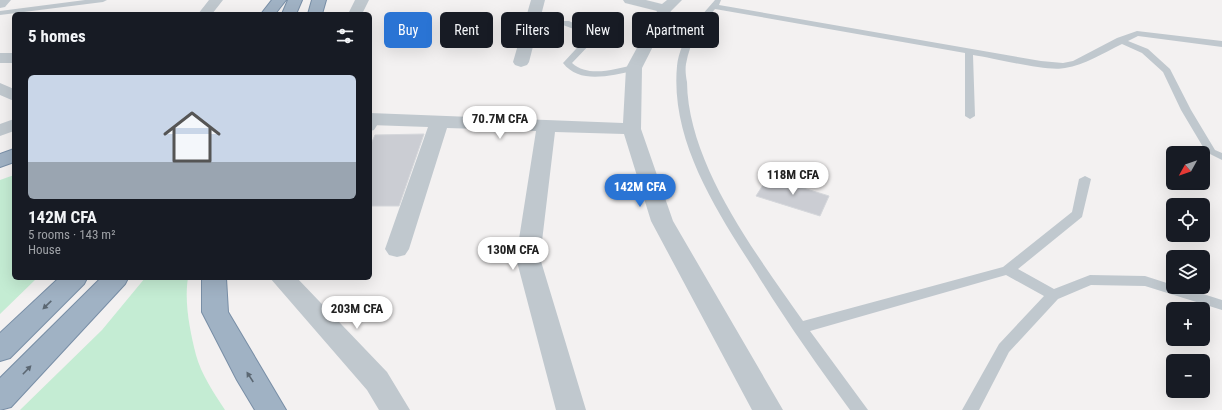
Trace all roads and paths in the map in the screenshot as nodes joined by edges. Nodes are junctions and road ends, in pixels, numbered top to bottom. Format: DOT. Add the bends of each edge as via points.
graph roads {
  1 [pos="4,0"];
  2 [pos="103,0"];
  3 [pos="216,0"];
  4 [pos="279,0"];
  5 [pos="295,0"];
  6 [pos="362,0"];
  7 [pos="538,0"];
  8 [pos="630,0"];
  9 [pos="716,3"];
  10 [pos="0,4"];
  11 [pos="670,5"];
  12 [pos="207,12"];
  13 [pos="270,12"];
  14 [pos="290,12"];
  15 [pos="355,12"];
  16 [pos="0,13"];
  17 [pos="566,22"];
  18 [pos="1120,40"];
  19 [pos="1222,44"];
  20 [pos="969,52"];
  21 [pos="0,58"];
  22 [pos="12,58"];
  23 [pos="521,62"];
  24 [pos="634,68"];
  25 [pos="12,79"];
  26 [pos="0,83"];
  27 [pos="0,88"];
  28 [pos="12,95"];
  29 [pos="970,116"];
  30 [pos="372,122"];
  31 [pos="439,122"];
  32 [pos="12,125"];
  33 [pos="546,126"];
  34 [pos="632,129"];
  35 [pos="0,130"];
  36 [pos="12,156"];
  37 [pos="1222,157"];
  38 [pos="0,161"];
  39 [pos="1085,179"];
  40 [pos="397,248"];
  41 [pos="1008,270"];
  42 [pos="73,280"];
  43 [pos="114,280"];
  44 [pos="214,280"];
  45 [pos="284,280"];
  46 [pos="1053,295"];
  47 [pos="1222,305"];
  48 [pos="799,328"];
  49 [pos="0,350"];
  50 [pos="0,398"];
  51 [pos="271,410"];
  52 [pos="395,410"];
  53 [pos="571,410"];
  54 [pos="768,410"];
  55 [pos="860,410"];
  56 [pos="970,410"];
  1 -- 10 [label="street"];
  2 -- 16 [label="lane"];
  3 -- 12 [label="street"];
  4 -- 13 [label="highway"];
  5 -- 14 [label="highway"];
  6 -- 15 [label="street"];
  7 -- 23 [label="street"];
  8 -- 11 [label="street"];
  9 -- 20 [label="lane"];
  9 -- 48 [label="lane" via="690,36 682,74 682,92 692,144 707,180 733,229"];
  11 -- 24 [label="street"];
  17 -- 24 [label="lane" via="591,34 591,38 567,63 572,69 594,74"];
  18 -- 19 [label="lane" via="1137,33"];
  18 -- 20 [label="lane" via="1076,63 1063,66"];
  18 -- 37 [label="lane" via="1145,51 1167,71 1211,152"];
  20 -- 29 [label="lane"];
  21 -- 22 [label="street"];
  24 -- 34 [label="street"];
  25 -- 26 [label="street"];
  27 -- 28 [label="street"];
  30 -- 31 [label="street"];
  31 -- 33 [label="street"];
  31 -- 40 [label="street"];
  32 -- 35 [label="street"];
  33 -- 34 [label="street"];
  33 -- 53 [label="street" via="528,258"];
  34 -- 54 [label="street" via="662,221"];
  36 -- 38 [label="highway"];
  39 -- 41 [label="lane" via="1078,214"];
  41 -- 46 [label="lane"];
  41 -- 48 [label="lane"];
  42 -- 49 [label="highway, one-way"];
  50 -- 43 [label="highway, one-way"];
  51 -- 44 [label="highway, one-way" via="215,312"];
  45 -- 52 [label="street" via="377,381"];
  46 -- 47 [label="lane" via="1090,280 1145,281"];
  46 -- 56 [label="lane" via="1004,348"];
  48 -- 55 [label="lane"];
}
